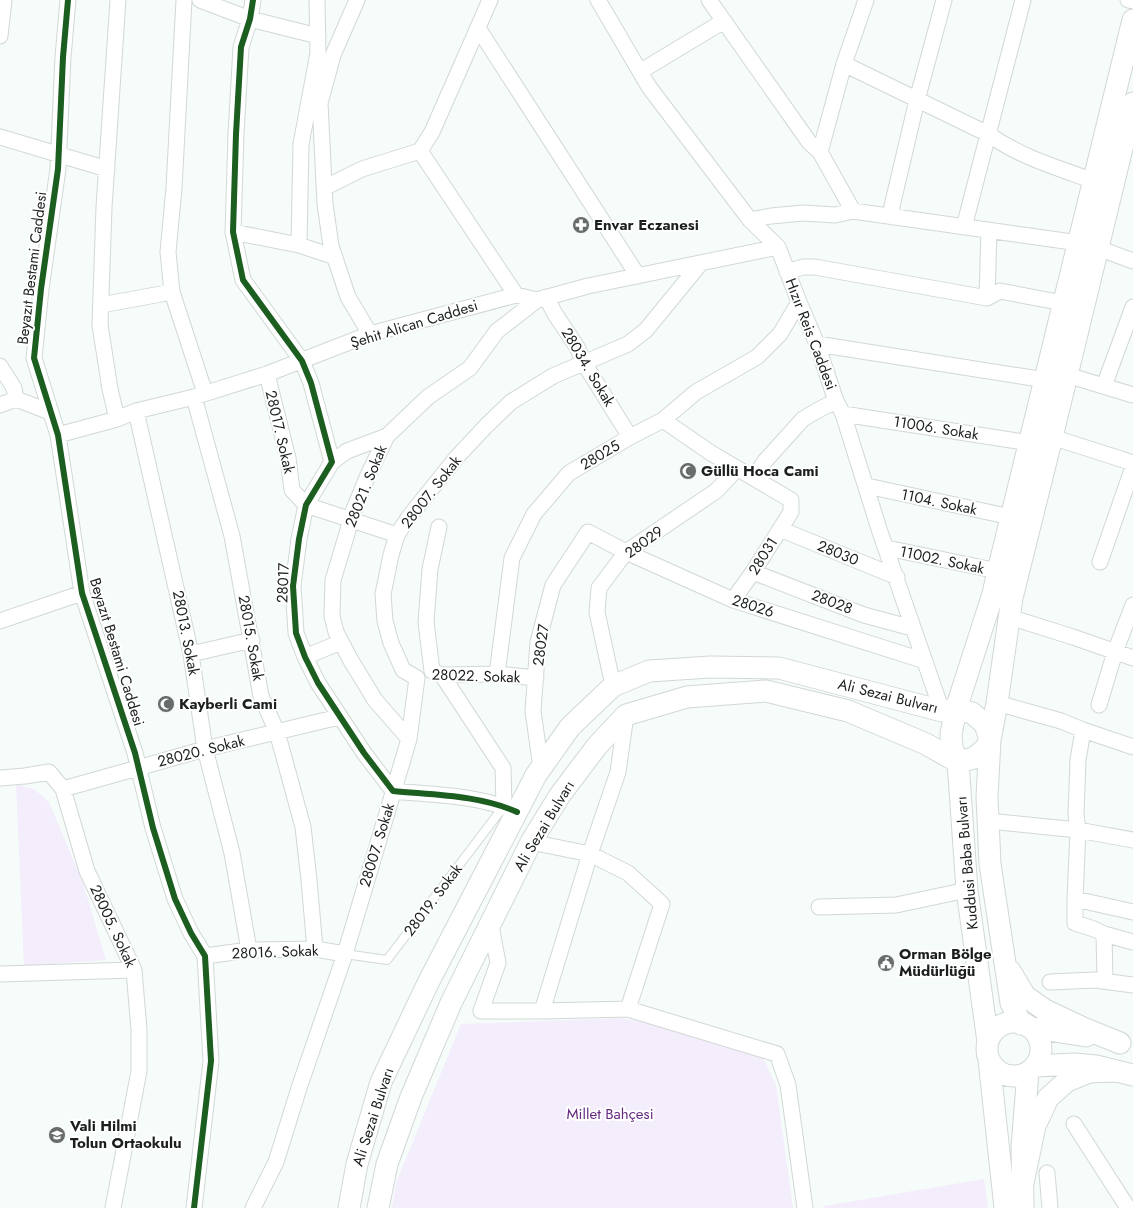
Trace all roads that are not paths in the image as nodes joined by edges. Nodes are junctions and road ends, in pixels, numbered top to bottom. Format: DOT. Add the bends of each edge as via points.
graph roads {
  1 [pos="4,0"];
  2 [pos="68,0"];
  3 [pos="118,0"];
  4 [pos="184,0"];
  5 [pos="200,0"];
  6 [pos="253,0"];
  7 [pos="317,0"];
  8 [pos="356,0"];
  9 [pos="490,0"];
  10 [pos="598,0"];
  11 [pos="709,0"];
  12 [pos="866,0"];
  13 [pos="944,0"];
  14 [pos="1023,0"];
  15 [pos="1128,0"];
  16 [pos="1133,1"];
  17 [pos="250,19"];
  18 [pos="1133,20"];
  19 [pos="724,21"];
  20 [pos="478,28"];
  21 [pos="0,36"];
  22 [pos="318,36"];
  23 [pos="326,54"];
  24 [pos="844,64"];
  25 [pos="641,71"];
  26 [pos="917,100"];
  27 [pos="1133,103"];
  28 [pos="988,134"];
  29 [pos="0,137"];
  30 [pos="420,151"];
  31 [pos="820,152"];
  32 [pos="59,154"];
  33 [pos="107,169"];
  34 [pos="1094,181"];
  35 [pos="324,188"];
  36 [pos="853,211"];
  37 [pos="892,217"];
  38 [pos="750,220"];
  39 [pos="964,227"];
  40 [pos="989,230"];
  41 [pos="233,232"];
  42 [pos="299,245"];
  43 [pos="1088,245"];
  44 [pos="778,247"];
  45 [pos="335,257"];
  46 [pos="1133,261"];
  47 [pos="700,264"];
  48 [pos="787,272"];
  49 [pos="638,276"];
  50 [pos="172,292"];
  51 [pos="516,295"];
  52 [pos="542,298"];
  53 [pos="987,298"];
  54 [pos="799,302"];
  55 [pos="1063,303"];
  56 [pos="101,305"];
  57 [pos="1133,307"];
  58 [pos="370,334"];
  59 [pos="817,344"];
  60 [pos="302,361"];
  61 [pos="584,363"];
  62 [pos="0,366"];
  63 [pos="267,374"];
  64 [pos="1067,375"];
  65 [pos="1045,380"];
  66 [pos="1104,386"];
  67 [pos="200,395"];
  68 [pos="1133,395"];
  69 [pos="16,399"];
  70 [pos="0,405"];
  71 [pos="840,407"];
  72 [pos="136,411"];
  73 [pos="50,412"];
  74 [pos="117,419"];
  75 [pos="663,420"];
  76 [pos="58,436"];
  77 [pos="387,436"];
  78 [pos="630,437"];
  79 [pos="1052,437"];
  80 [pos="1030,443"];
  81 [pos="332,462"];
  82 [pos="1133,463"];
  83 [pos="1133,467"];
  84 [pos="737,470"];
  85 [pos="754,478"];
  86 [pos="866,486"];
  87 [pos="306,505"];
  88 [pos="1011,517"];
  89 [pos="350,519"];
  90 [pos="440,527"];
  91 [pos="780,529"];
  92 [pos="588,532"];
  93 [pos="397,535"];
  94 [pos="887,548"];
  95 [pos="626,552"];
  96 [pos="1100,562"];
  97 [pos="998,571"];
  98 [pos="753,572"];
  99 [pos="897,577"];
  100 [pos="82,593"];
  101 [pos="734,600"];
  102 [pos="1133,605"];
  103 [pos="1009,616"];
  104 [pos="0,621"];
  105 [pos="912,628"];
  106 [pos="252,640"];
  107 [pos="340,642"];
  108 [pos="1115,652"];
  109 [pos="191,654"];
  110 [pos="305,657"];
  111 [pos="1133,658"];
  112 [pos="925,661"];
  113 [pos="437,673"];
  114 [pos="496,674"];
  115 [pos="417,678"];
  116 [pos="536,678"];
  117 [pos="613,686"];
  118 [pos="997,703"];
  119 [pos="1099,705"];
  120 [pos="949,710"];
  121 [pos="626,715"];
  122 [pos="339,717"];
  123 [pos="1083,730"];
  124 [pos="277,732"];
  125 [pos="409,739"];
  126 [pos="990,740"];
  127 [pos="1132,744"];
  128 [pos="205,749"];
  129 [pos="958,762"];
  130 [pos="138,767"];
  131 [pos="541,768"];
  132 [pos="0,778"];
  133 [pos="63,789"];
  134 [pos="393,791"];
  135 [pos="511,809"];
  136 [pos="989,821"];
  137 [pos="1078,830"];
  138 [pos="1133,840"];
  139 [pos="531,842"];
  140 [pos="590,854"];
  141 [pos="967,890"];
  142 [pos="1074,898"];
  143 [pos="820,907"];
  144 [pos="1133,912"];
  145 [pos="490,926"];
  146 [pos="1104,934"];
  147 [pos="1133,942"];
  148 [pos="315,949"];
  149 [pos="250,950"];
  150 [pos="345,954"];
  151 [pos="1004,954"];
  152 [pos="205,956"];
  153 [pos="134,970"];
  154 [pos="0,974"];
  155 [pos="1105,981"];
  156 [pos="1050,982"];
  157 [pos="1133,985"];
  158 [pos="628,1009"];
  159 [pos="542,1011"];
  160 [pos="1025,1026"];
  161 [pos="1127,1045"];
  162 [pos="989,1051"];
  163 [pos="1032,1069"];
  164 [pos="1125,1073"];
  165 [pos="1074,1124"];
  166 [pos="1047,1172"];
  167 [pos="1023,1183"];
  168 [pos="113,1208"];
  169 [pos="194,1208"];
  170 [pos="252,1208"];
  171 [pos="349,1208"];
  172 [pos="378,1208"];
  173 [pos="805,1208"];
  174 [pos="1005,1208"];
  175 [pos="1023,1208"];
  176 [pos="1050,1208"];
  177 [pos="1128,1208"];
  1 -- 21 [label="street"];
  2 -- 32 [label="street, Beyazıt Bestami Caddesi" via="62,57"];
  3 -- 33 [label="street"];
  4 -- 50 [label="street, 28015. Sokak" via="168,252"];
  5 -- 17 [label="street"];
  6 -- 17 [label="street"];
  7 -- 22 [label="street"];
  8 -- 23 [label="street"];
  9 -- 20 [label="street"];
  10 -- 25 [label="street, Hızır Reis Caddesi"];
  11 -- 19 [label="street"];
  12 -- 24 [label="street"];
  13 -- 26 [label="street"];
  14 -- 28 [label="street"];
  15 -- 16 [label="street"];
  17 -- 22 [label="street"];
  17 -- 41 [label="street" via="241,47"];
  18 -- 34 [label="main road"];
  19 -- 25 [label="street"];
  19 -- 31 [label="street" via="809,142"];
  20 -- 30 [label="street" via="432,132"];
  20 -- 49 [label="street"];
  22 -- 23 [label="street"];
  23 -- 35 [label="street" via="320,103"];
  23 -- 42 [label="street" via="301,144"];
  24 -- 26 [label="street"];
  24 -- 31 [label="street"];
  25 -- 38 [label="street, Hızır Reis Caddesi" via="649,87"];
  26 -- 28 [label="street"];
  26 -- 37 [label="street" via="892,206"];
  27 -- 43 [label="main road"];
  28 -- 34 [label="street" via="1029,157"];
  28 -- 39 [label="street"];
  29 -- 32 [label="street"];
  30 -- 35 [label="street" via="362,169"];
  30 -- 51 [label="street"];
  31 -- 36 [label="street"];
  32 -- 33 [label="street"];
  32 -- 73 [label="street, Beyazıt Bestami Caddesi" via="34,358"];
  33 -- 56 [label="street"];
  34 -- 43 [label="main road"];
  35 -- 45 [label="street" via="331,246"];
  36 -- 37 [label="street"];
  36 -- 38 [label="street" via="835,215 803,214"];
  37 -- 39 [label="street"];
  38 -- 44 [label="street, Hızır Reis Caddesi"];
  39 -- 40 [label="street"];
  40 -- 43 [label="street"];
  40 -- 53 [label="street"];
  41 -- 42 [label="street"];
  41 -- 60 [label="street" via="243,280"];
  42 -- 45 [label="street"];
  43 -- 46 [label="street"];
  43 -- 55 [label="main road, Kuddusi Baba Bulvarı"];
  43 -- 64 [label="main road"];
  44 -- 47 [label="street, Şehit Alican Caddesi"];
  44 -- 48 [label="street, Hızır Reis Caddesi"];
  45 -- 58 [label="street" via="348,297"];
  47 -- 49 [label="street, Şehit Alican Caddesi"];
  47 -- 61 [label="street, 28007. Sokak" via="646,330 628,344"];
  48 -- 53 [label="street" via="803,267 815,267"];
  48 -- 54 [label="street, Hızır Reis Caddesi"];
  49 -- 52 [label="street, Şehit Alican Caddesi"];
  50 -- 56 [label="street"];
  50 -- 67 [label="street, 28015. Sokak"];
  51 -- 52 [label="street, Şehit Alican Caddesi"];
  51 -- 58 [label="street, Şehit Alican Caddesi"];
  52 -- 61 [label="street, 28034. Sokak" via="577,347"];
  52 -- 77 [label="street, 28021. Sokak" via="497,331 470,368 428,397"];
  53 -- 55 [label="street" via="1000,291"];
  54 -- 59 [label="street, Hızır Reis Caddesi"];
  54 -- 75 [label="street, 28025" via="780,334 757,357 696,392"];
  55 -- 65 [label="main road, Kuddusi Baba Bulvarı"];
  56 -- 74 [label="street" via="100,325"];
  57 -- 66 [label="street"];
  58 -- 60 [label="street, Şehit Alican Caddesi"];
  59 -- 65 [label="street"];
  59 -- 71 [label="street, Hızır Reis Caddesi"];
  60 -- 63 [label="street, Şehit Alican Caddesi"];
  60 -- 81 [label="street" via="311,383"];
  61 -- 78 [label="street, 28034. Sokak"];
  61 -- 93 [label="street, 28007. Sokak" via="553,376 511,402 457,457"];
  62 -- 69 [label="street" via="14,388"];
  63 -- 67 [label="street, Şehit Alican Caddesi"];
  63 -- 87 [label="street, 28017. Sokak" via="288,458 292,490"];
  64 -- 66 [label="street"];
  64 -- 79 [label="main road"];
  65 -- 80 [label="main road, Kuddusi Baba Bulvarı"];
  66 -- 68 [label="street"];
  67 -- 72 [label="street, Şehit Alican Caddesi"];
  67 -- 106 [label="street, 28015. Sokak" via="232,536"];
  69 -- 70 [label="street"];
  69 -- 73 [label="street"];
  71 -- 80 [label="street, 11006. Sokak"];
  71 -- 85 [label="street" via="820,409 803,419 765,461"];
  71 -- 86 [label="street, Hızır Reis Caddesi"];
  72 -- 74 [label="street, Şehit Alican Caddesi"];
  72 -- 109 [label="street, 28013. Sokak"];
  73 -- 76 [label="street, Beyazıt Bestami Caddesi"];
  74 -- 76 [label="street, Şehit Alican Caddesi"];
  75 -- 78 [label="street, 28025"];
  75 -- 84 [label="street"];
  76 -- 100 [label="street, Beyazıt Bestami Caddesi"];
  77 -- 81 [label="street" via="347,451"];
  77 -- 89 [label="street, 28021. Sokak"];
  78 -- 114 [label="street, 28025" via="569,473 534,514 512,558"];
  79 -- 82 [label="street"];
  79 -- 103 [label="main road"];
  80 -- 88 [label="main road, Kuddusi Baba Bulvarı"];
  81 -- 87 [label="street, 28017"];
  83 -- 96 [label="street"];
  84 -- 85 [label="street"];
  84 -- 95 [label="street, 28029" via="716,491"];
  85 -- 91 [label="street, 28031" via="791,500 791,512"];
  86 -- 88 [label="street, 1104. Sokak"];
  86 -- 94 [label="street, Hızır Reis Caddesi"];
  87 -- 89 [label="street"];
  87 -- 110 [label="street, 28017" via="293,586 296,633"];
  88 -- 97 [label="main road, Kuddusi Baba Bulvarı"];
  89 -- 93 [label="street"];
  89 -- 107 [label="street, 28021. Sokak" via="333,580 332,616"];
  90 -- 113 [label="street" via="430,569 426,622"];
  91 -- 98 [label="street, 28031"];
  91 -- 99 [label="street, 28030"];
  92 -- 95 [label="street, 28026"];
  92 -- 116 [label="street, 28027" via="552,586 538,642"];
  93 -- 115 [label="street, 28007. Sokak" via="383,594 385,621 403,670"];
  94 -- 97 [label="street, 11002. Sokak"];
  94 -- 99 [label="street, Hızır Reis Caddesi"];
  95 -- 101 [label="street, 28026"];
  95 -- 117 [label="street, 28029" via="599,588 597,612"];
  97 -- 120 [label="main road, Kuddusi Baba Bulvarı" via="993,594"];
  98 -- 101 [label="street, 28031"];
  98 -- 105 [label="street, 28028" via="864,615"];
  99 -- 105 [label="street, Hızır Reis Caddesi"];
  100 -- 104 [label="street"];
  100 -- 130 [label="street, Beyazıt Bestami Caddesi"];
  101 -- 112 [label="street, 28026"];
  102 -- 108 [label="street"];
  103 -- 108 [label="street"];
  103 -- 118 [label="main road"];
  105 -- 112 [label="street, Hızır Reis Caddesi"];
  106 -- 109 [label="street"];
  106 -- 124 [label="street, 28015. Sokak" via="261,696"];
  107 -- 110 [label="street"];
  107 -- 125 [label="street, 28021. Sokak" via="375,700"];
  108 -- 111 [label="street"];
  108 -- 119 [label="street"];
  109 -- 128 [label="street, 28013. Sokak"];
  110 -- 122 [label="street, 28017"];
  112 -- 120 [label="street, Hızır Reis Caddesi"];
  113 -- 114 [label="street, 28022. Sokak"];
  113 -- 115 [label="street, 28022. Sokak"];
  113 -- 135 [label="street" via="503,768"];
  114 -- 116 [label="street, 28022. Sokak"];
  115 -- 125 [label="street, 28007. Sokak"];
  116 -- 131 [label="street, 28027" via="533,711"];
  117 -- 120 [label="main road, Ali Sezai Bulvarı" via="649,671 710,667 779,668"];
  117 -- 131 [label="main road, Ali Sezai Bulvarı" via="570,727"];
  118 -- 123 [label="street"];
  118 -- 126 [label="main road"];
  120 -- 126 [label="main road, Ali Sezai Bulvarı" via="972,713 985,724"];
  120 -- 129 [label="main road, Kuddusi Baba Bulvarı" via="952,748"];
  121 -- 129 [label="main road, Ali Sezai Bulvarı" via="687,697 766,691 848,711 926,744"];
  121 -- 139 [label="main road, Ali Sezai Bulvarı" via="597,746 560,795"];
  121 -- 140 [label="street" via="618,772"];
  122 -- 124 [label="street, 28020. Sokak"];
  122 -- 134 [label="street, 28017"];
  123 -- 127 [label="street"];
  123 -- 137 [label="street" via="1078,760"];
  124 -- 128 [label="street, 28020. Sokak"];
  124 -- 148 [label="street, 28015. Sokak" via="303,827"];
  125 -- 134 [label="street, 28007. Sokak"];
  126 -- 129 [label="main road" via="985,749 974,758"];
  126 -- 136 [label="main road" via="987,797"];
  128 -- 130 [label="street, 28020. Sokak"];
  128 -- 149 [label="street, 28013. Sokak" via="232,853"];
  129 -- 141 [label="main road, Kuddusi Baba Bulvarı"];
  130 -- 133 [label="street, 28020. Sokak"];
  130 -- 152 [label="street, Beyazıt Bestami Caddesi" via="153,828 175,899"];
  131 -- 135 [label="main road, Ali Sezai Bulvarı"];
  132 -- 133 [label="street, 28005. Sokak" via="49,772"];
  133 -- 153 [label="street, 28005. Sokak" via="87,871"];
  134 -- 135 [label="street" via="464,798"];
  134 -- 150 [label="street, 28007. Sokak"];
  135 -- 150 [label="lane, 28019. Sokak" via="386,960"];
  135 -- 171 [label="main road, Ali Sezai Bulvarı" via="381,1082 357,1164"];
  136 -- 137 [label="street"];
  136 -- 151 [label="main road" via="990,864"];
  137 -- 138 [label="street"];
  137 -- 142 [label="street"];
  139 -- 140 [label="street"];
  139 -- 145 [label="main road, Ali Sezai Bulvarı"];
  140 -- 158 [label="street" via="628,873 662,904"];
  140 -- 159 [label="street"];
  141 -- 143 [label="street" via="896,905"];
  141 -- 162 [label="main road, Kuddusi Baba Bulvarı"];
  142 -- 144 [label="street"];
  142 -- 146 [label="street" via="1075,923"];
  145 -- 159 [label="street" via="498,964 481,1011"];
  145 -- 172 [label="main road, Ali Sezai Bulvarı" via="451,1003 411,1097 387,1164"];
  146 -- 147 [label="street"];
  146 -- 155 [label="street"];
  148 -- 149 [label="street, 28016. Sokak"];
  148 -- 150 [label="street, 28016. Sokak"];
  149 -- 152 [label="street, 28016. Sokak"];
  150 -- 170 [label="street, 28007. Sokak" via="276,1162"];
  151 -- 160 [label="main road" via="1011,1003"];
  151 -- 161 [label="main road" via="1012,976 1025,996 1045,1010"];
  152 -- 169 [label="street, Beyazıt Bestami Caddesi" via="211,1061"];
  153 -- 154 [label="street"];
  153 -- 168 [label="street, 28005. Sokak" via="139,1030 139,1071"];
  155 -- 156 [label="street"];
  155 -- 157 [label="street"];
  158 -- 159 [label="street"];
  158 -- 173 [label="street" via="777,1054 788,1085"];
  160 -- 161 [label="main road"];
  160 -- 162 [label="main road" via="1013,1023 998,1028 992,1034"];
  160 -- 163 [label="main road" via="1035,1033 1039,1040 1039,1057"];
  162 -- 163 [label="main road" via="994,1068 1002,1073 1020,1076"];
  162 -- 174 [label="main road, Kuddusi Baba Bulvarı"];
  163 -- 164 [label="main road" via="1074,1064"];
  163 -- 167 [label="main road" via="1022,1147"];
  164 -- 167 [label="main road" via="1089,1072 1067,1081 1048,1098 1035,1126"];
  165 -- 177 [label="street"];
  166 -- 176 [label="street"];
  167 -- 175 [label="main road"];
}
